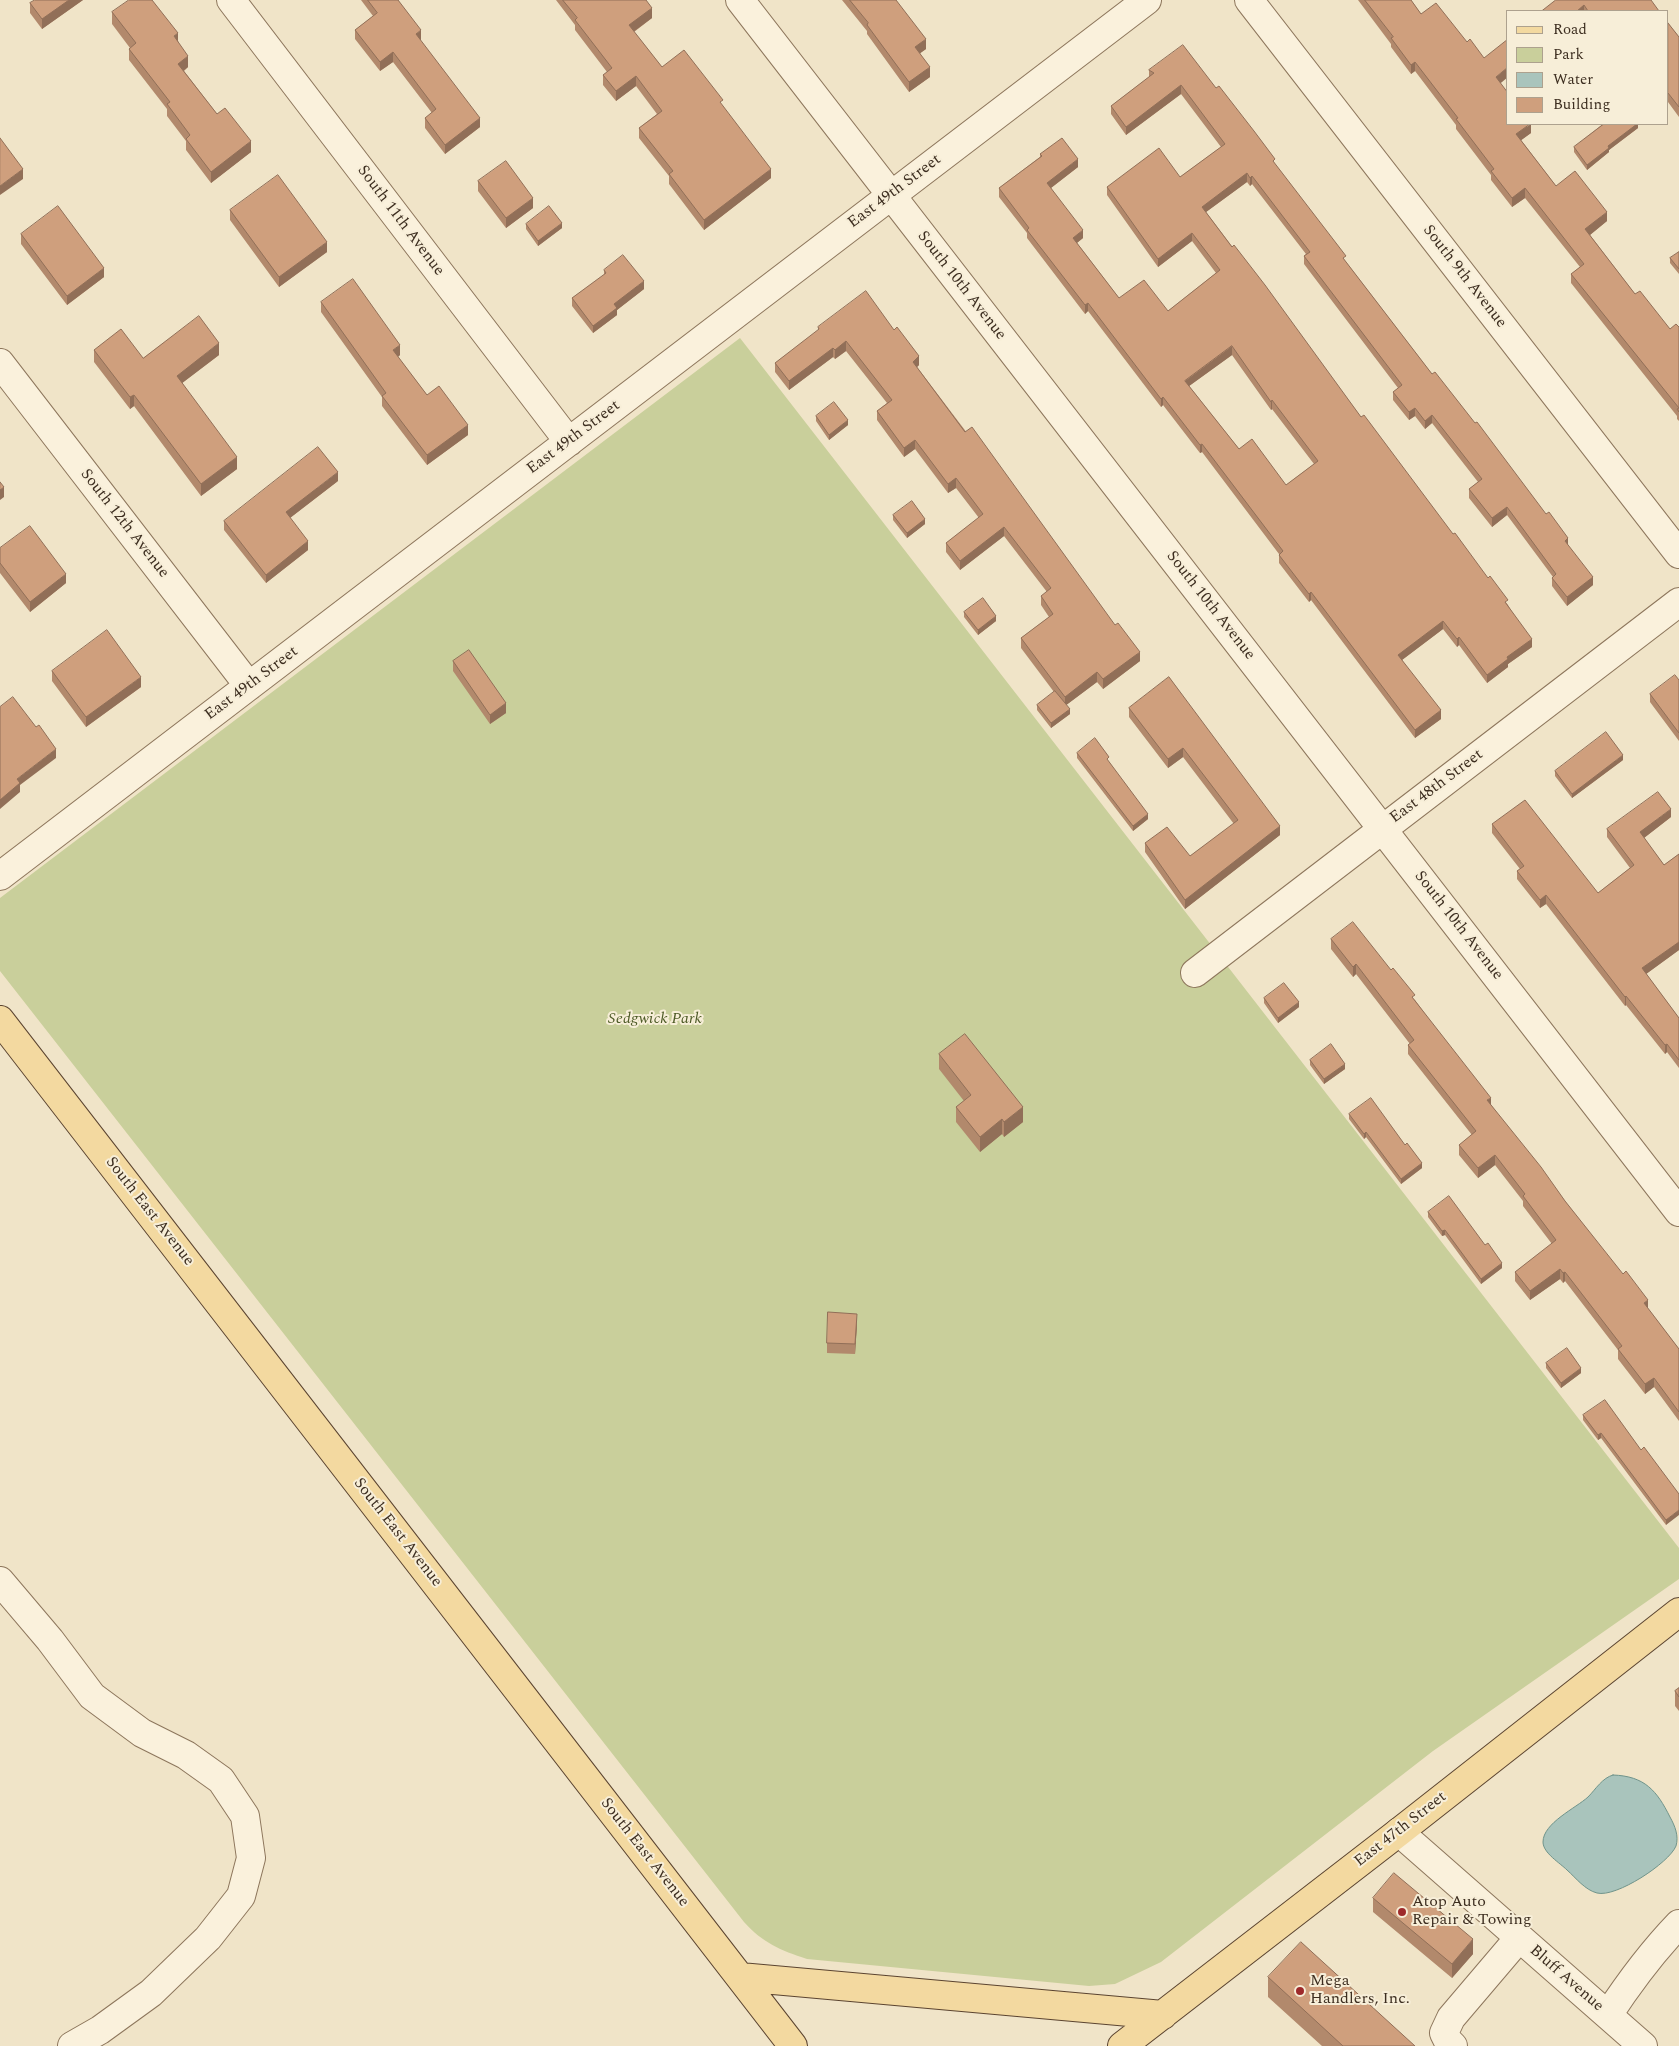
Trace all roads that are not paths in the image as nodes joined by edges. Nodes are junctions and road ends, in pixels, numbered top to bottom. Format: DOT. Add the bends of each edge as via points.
graph roads {
  1 [pos="231,0"];
  2 [pos="740,0"];
  3 [pos="1147,0"];
  4 [pos="1249,0"];
  5 [pos="891,196"];
  6 [pos="0,362"];
  7 [pos="569,442"];
  8 [pos="1679,554"];
  9 [pos="1679,602"];
  10 [pos="249,686"];
  11 [pos="1383,828"];
  12 [pos="0,876"];
  13 [pos="1195,973"];
  14 [pos="0,1020"];
  15 [pos="1679,1212"];
  16 [pos="0,1580"];
  17 [pos="1679,1612"];
  18 [pos="1399,1832"];
  19 [pos="1679,1924"];
  20 [pos="1520,1938"];
  21 [pos="740,1976"];
  22 [pos="1163,2014"];
  23 [pos="1608,2015"];
  24 [pos="72,2046"];
  25 [pos="793,2046"];
  26 [pos="1122,2046"];
  27 [pos="1453,2046"];
  28 [pos="1643,2046"];
  1 -- 7 [label="street, South 11th Avenue"];
  2 -- 5 [label="street, South 10th Avenue"];
  3 -- 5 [label="street, East 49th Street"];
  4 -- 8 [label="street, South 9th Avenue"];
  5 -- 7 [label="street, East 49th Street"];
  5 -- 11 [label="street, South 10th Avenue"];
  6 -- 10 [label="street, South 12th Avenue"];
  7 -- 10 [label="street, East 49th Street"];
  9 -- 11 [label="street, East 48th Street"];
  10 -- 12 [label="street, East 49th Street"];
  11 -- 13 [label="street, East 48th Street"];
  11 -- 15 [label="street, South 10th Avenue"];
  14 -- 21 [label="main road, South East Avenue"];
  16 -- 24 [label="street" via="92,1696 142,1733 186,1755 221,1780 246,1816 251,1858 241,1896 208,1938 151,1993"];
  17 -- 18 [label="main road, East 47th Street"];
  18 -- 20 [label="street, Bluff Avenue"];
  18 -- 22 [label="main road, East 47th Street"];
  19 -- 23 [label="street" via="1634,1975"];
  20 -- 23 [label="street, Bluff Avenue"];
  20 -- 27 [label="street" via="1451,2018 1444,2032"];
  21 -- 22 [label="main road"];
  21 -- 25 [label="main road, South East Avenue"];
  22 -- 26 [label="main road, East 47th Street"];
  23 -- 28 [label="street, Bluff Avenue"];
}
